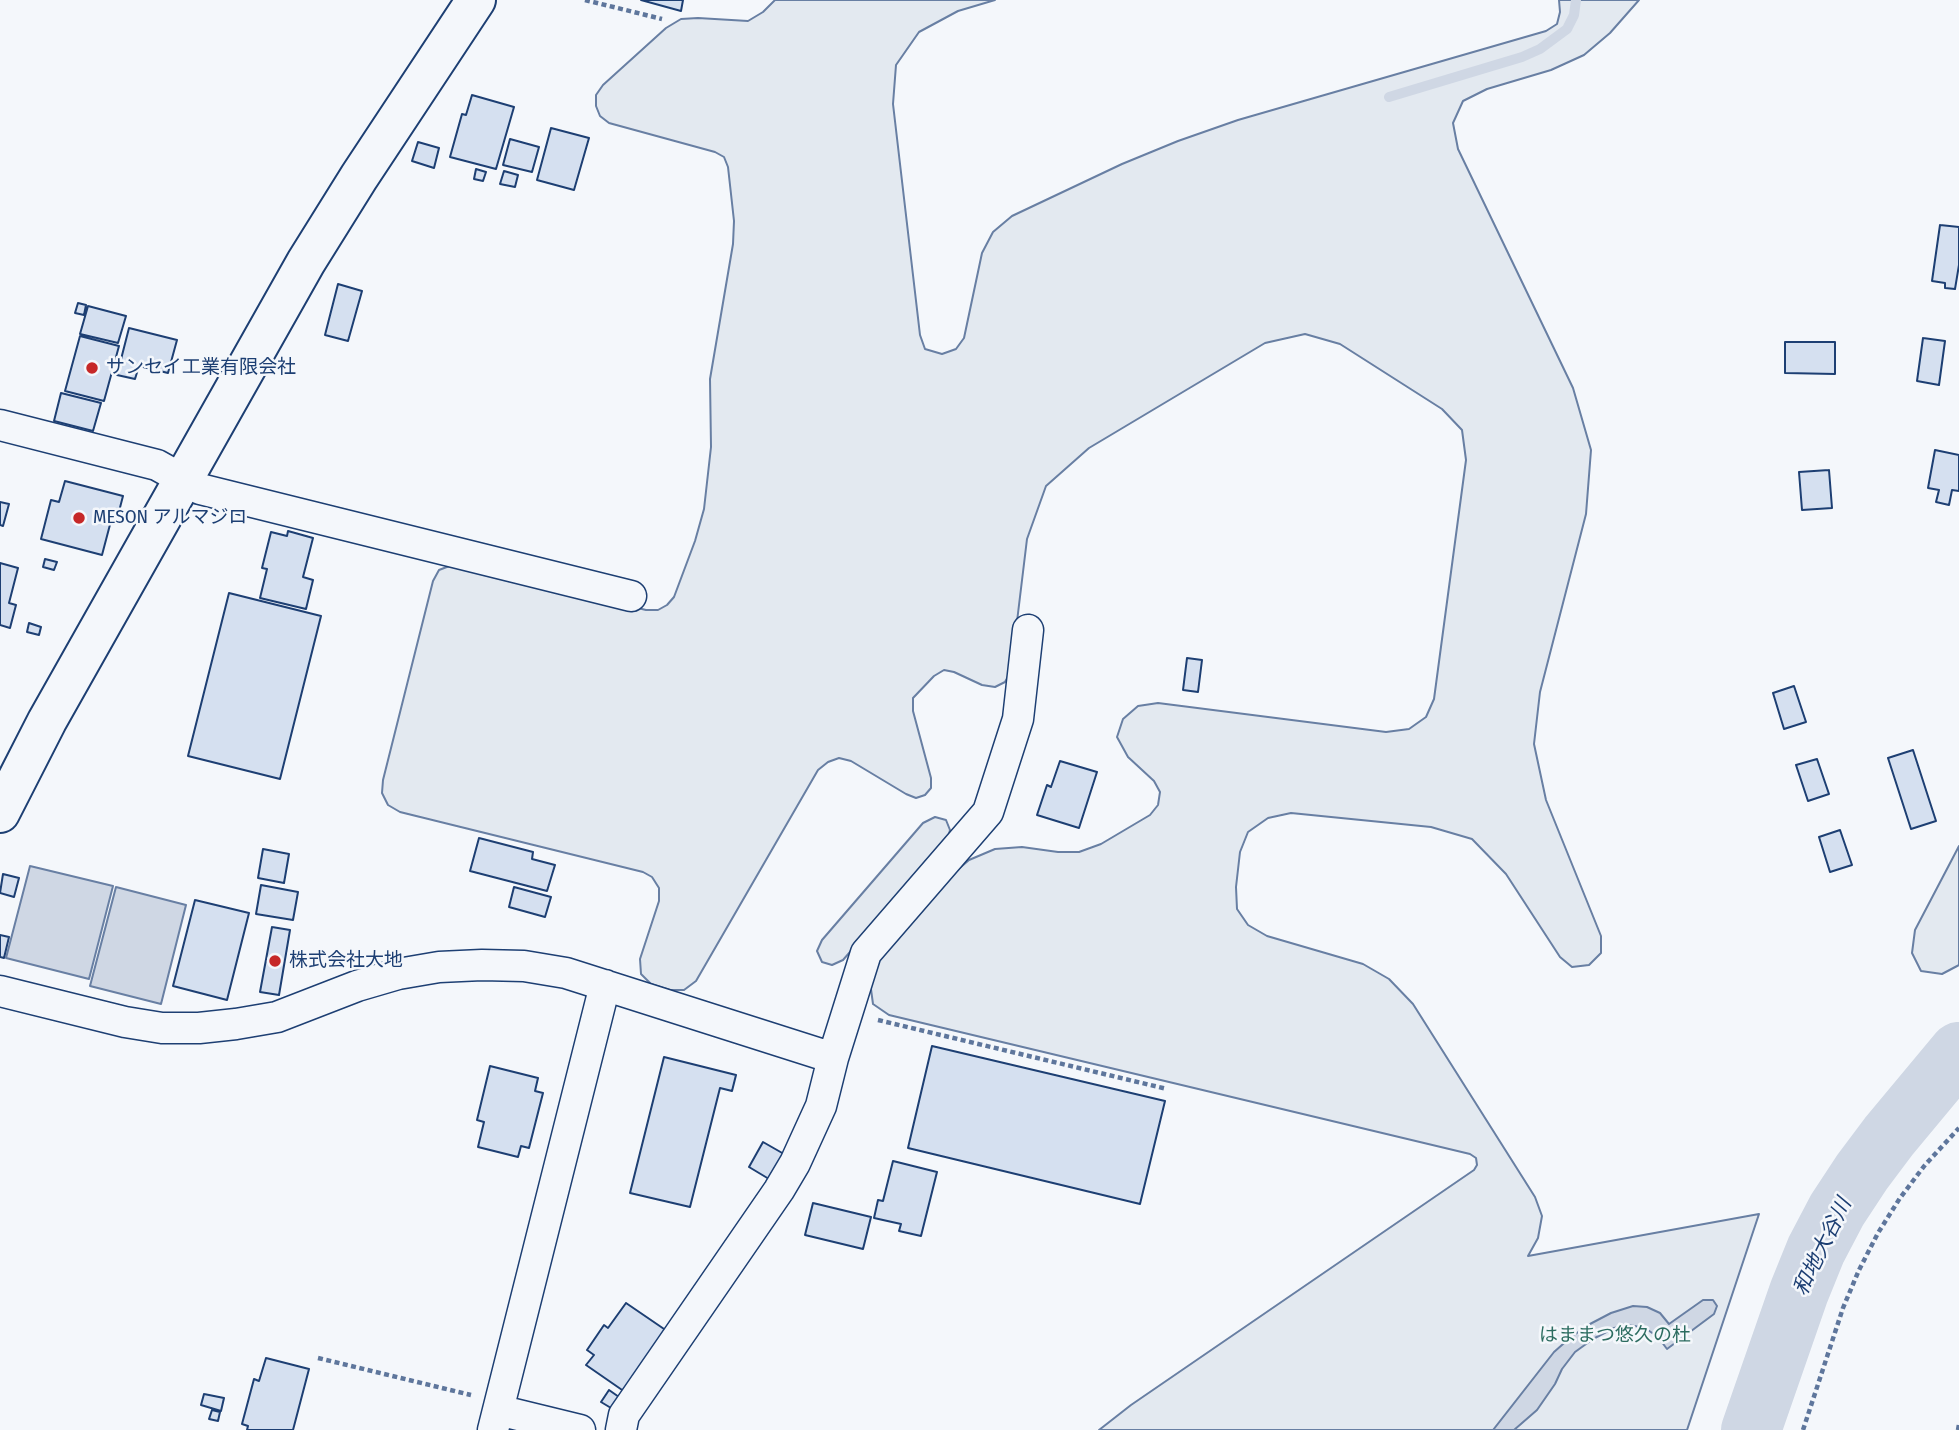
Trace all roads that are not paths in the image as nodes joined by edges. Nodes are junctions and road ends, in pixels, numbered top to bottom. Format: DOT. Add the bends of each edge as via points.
graph roads {
  1 [pos="475,0"];
  2 [pos="0,425"];
  3 [pos="183,479"];
  4 [pos="631,597"];
  5 [pos="1028,630"];
  6 [pos="0,813"];
  7 [pos="604,985"];
  8 [pos="0,991"];
  9 [pos="833,1058"];
  10 [pos="496,1414"];
  11 [pos="580,1430"];
  12 [pos="621,1430"];
  1 -- 3 [label="street" via="312,251"];
  2 -- 3 [label="street" via="157,464"];
  3 -- 4 [label="street" via="200,489"];
  3 -- 6 [label="street"];
  5 -- 9 [label="street" via="1018,719 988,813 866,953"];
  7 -- 8 [label="street" via="524,966 439,967 357,986 277,1017 199,1028 125,1022"];
  7 -- 9 [label="street"];
  7 -- 10 [label="street"];
  9 -- 12 [label="street" via="821,1106 790,1172 624,1415"];
  10 -- 11 [label="street"];
}
